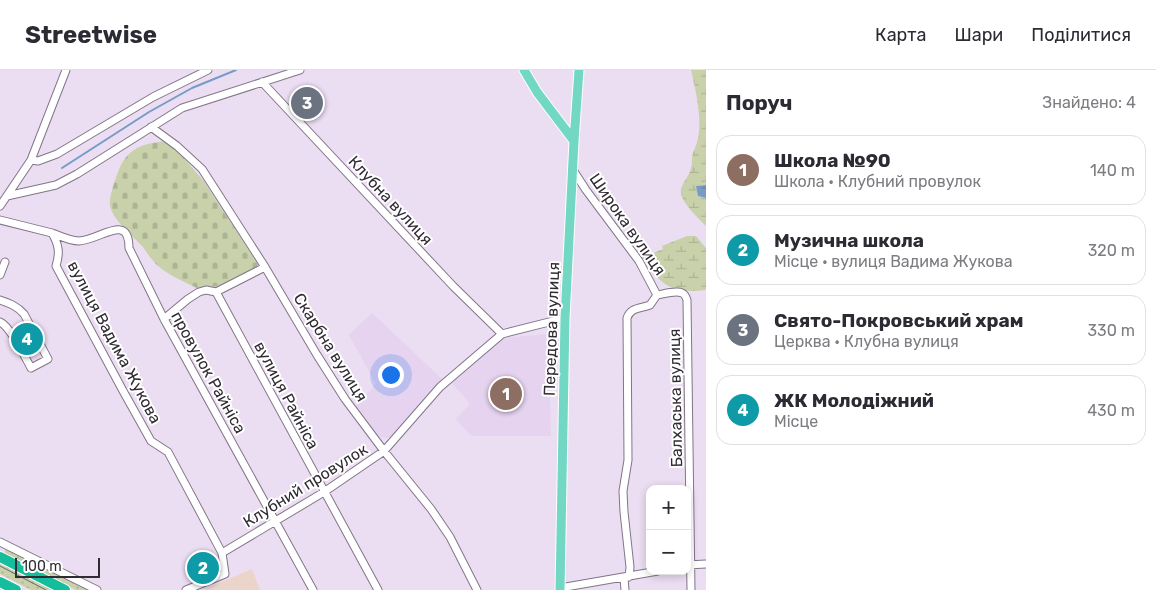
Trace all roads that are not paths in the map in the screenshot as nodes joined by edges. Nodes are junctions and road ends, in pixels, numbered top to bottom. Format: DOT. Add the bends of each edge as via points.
graph roads {
  1 [pos="66,70"];
  2 [pos="208,70"];
  3 [pos="300,70"];
  4 [pos="524,70"];
  5 [pos="579,70"];
  6 [pos="262,82"];
  7 [pos="151,128"];
  8 [pos="574,141"];
  9 [pos="31,160"];
  10 [pos="573,170"];
  11 [pos="7,196"];
  12 [pos="0,206"];
  13 [pos="0,220"];
  14 [pos="52,233"];
  15 [pos="5,262"];
  16 [pos="265,267"];
  17 [pos="0,275"];
  18 [pos="216,292"];
  19 [pos="657,296"];
  20 [pos="0,300"];
  21 [pos="565,318"];
  22 [pos="164,319"];
  23 [pos="0,322"];
  24 [pos="502,334"];
  25 [pos="384,451"];
  26 [pos="324,492"];
  27 [pos="276,521"];
  28 [pos="689,530"];
  29 [pos="0,542"];
  30 [pos="222,553"];
  31 [pos="0,557"];
  32 [pos="706,564"];
  33 [pos="691,565"];
  34 [pos="646,573"];
  35 [pos="689,575"];
  36 [pos="627,577"];
  37 [pos="0,582"];
  38 [pos="13,589"];
  39 [pos="560,589"];
  40 [pos="66,590"];
  41 [pos="97,590"];
  42 [pos="186,590"];
  43 [pos="314,590"];
  44 [pos="378,590"];
  45 [pos="477,590"];
  46 [pos="625,590"];
  47 [pos="690,590"];
  1 -- 9 [label="street"];
  2 -- 9 [label="street" via="153,97 56,154 38,161"];
  3 -- 6 [label="street"];
  4 -- 8 [label="main road"];
  5 -- 8 [label="main road, Передова вулиця"];
  6 -- 7 [label="street" via="182,108"];
  6 -- 24 [label="street, Клубна вулиця"];
  7 -- 11 [label="street" via="56,185"];
  7 -- 16 [label="street, Скарбна вулиця" via="178,146 202,169"];
  8 -- 10 [label="main road, Передова вулиця"];
  9 -- 11 [label="street"];
  10 -- 19 [label="street, Широка вулиця" via="639,261"];
  10 -- 21 [label="main road, Передова вулиця"];
  11 -- 12 [label="street"];
  13 -- 14 [label="street"];
  14 -- 22 [label="street, провулок Райніса" via="76,241 116,229 128,234 129,248"];
  14 -- 30 [label="street, вулиця Вадима Жукова" via="60,256 56,266 151,441 168,452"];
  15 -- 17 [label="street"];
  16 -- 18 [label="street"];
  16 -- 25 [label="street, Скарбна вулиця" via="345,399"];
  18 -- 22 [label="street" via="199,292"];
  18 -- 26 [label="street, вулиця Райніса"];
  19 -- 28 [label="street, Балхаська вулиця" via="682,293 687,300"];
  19 -- 36 [label="street" via="650,305 633,310 627,318 628,460 623,491 630,567"];
  20 -- 23 [label="street" via="12,304 24,314 48,359 31,368 9,329"];
  21 -- 24 [label="street, Клубний провулок"];
  21 -- 39 [label="main road, Передова вулиця"];
  22 -- 27 [label="street, провулок Райніса"];
  24 -- 25 [label="street, Клубний провулок" via="440,387"];
  25 -- 26 [label="street, Клубний провулок"];
  25 -- 45 [label="street, Скарбна вулиця" via="450,537"];
  26 -- 27 [label="street, Клубний провулок"];
  26 -- 44 [label="street, вулиця Райніса"];
  27 -- 30 [label="street, Клубний провулок"];
  27 -- 43 [label="street, провулок Райніса"];
  29 -- 41 [label="street"];
  30 -- 42 [label="street, вулиця Вадима Жукова" via="225,574"];
  31 -- 40 [label="highway"];
  32 -- 33 [label="street"];
  34 -- 36 [label="street"];
  35 -- 47 [label="street, Балхаська вулиця"];
  36 -- 39 [label="street"];
  36 -- 46 [label="street"];
  37 -- 38 [label="highway"];
}
